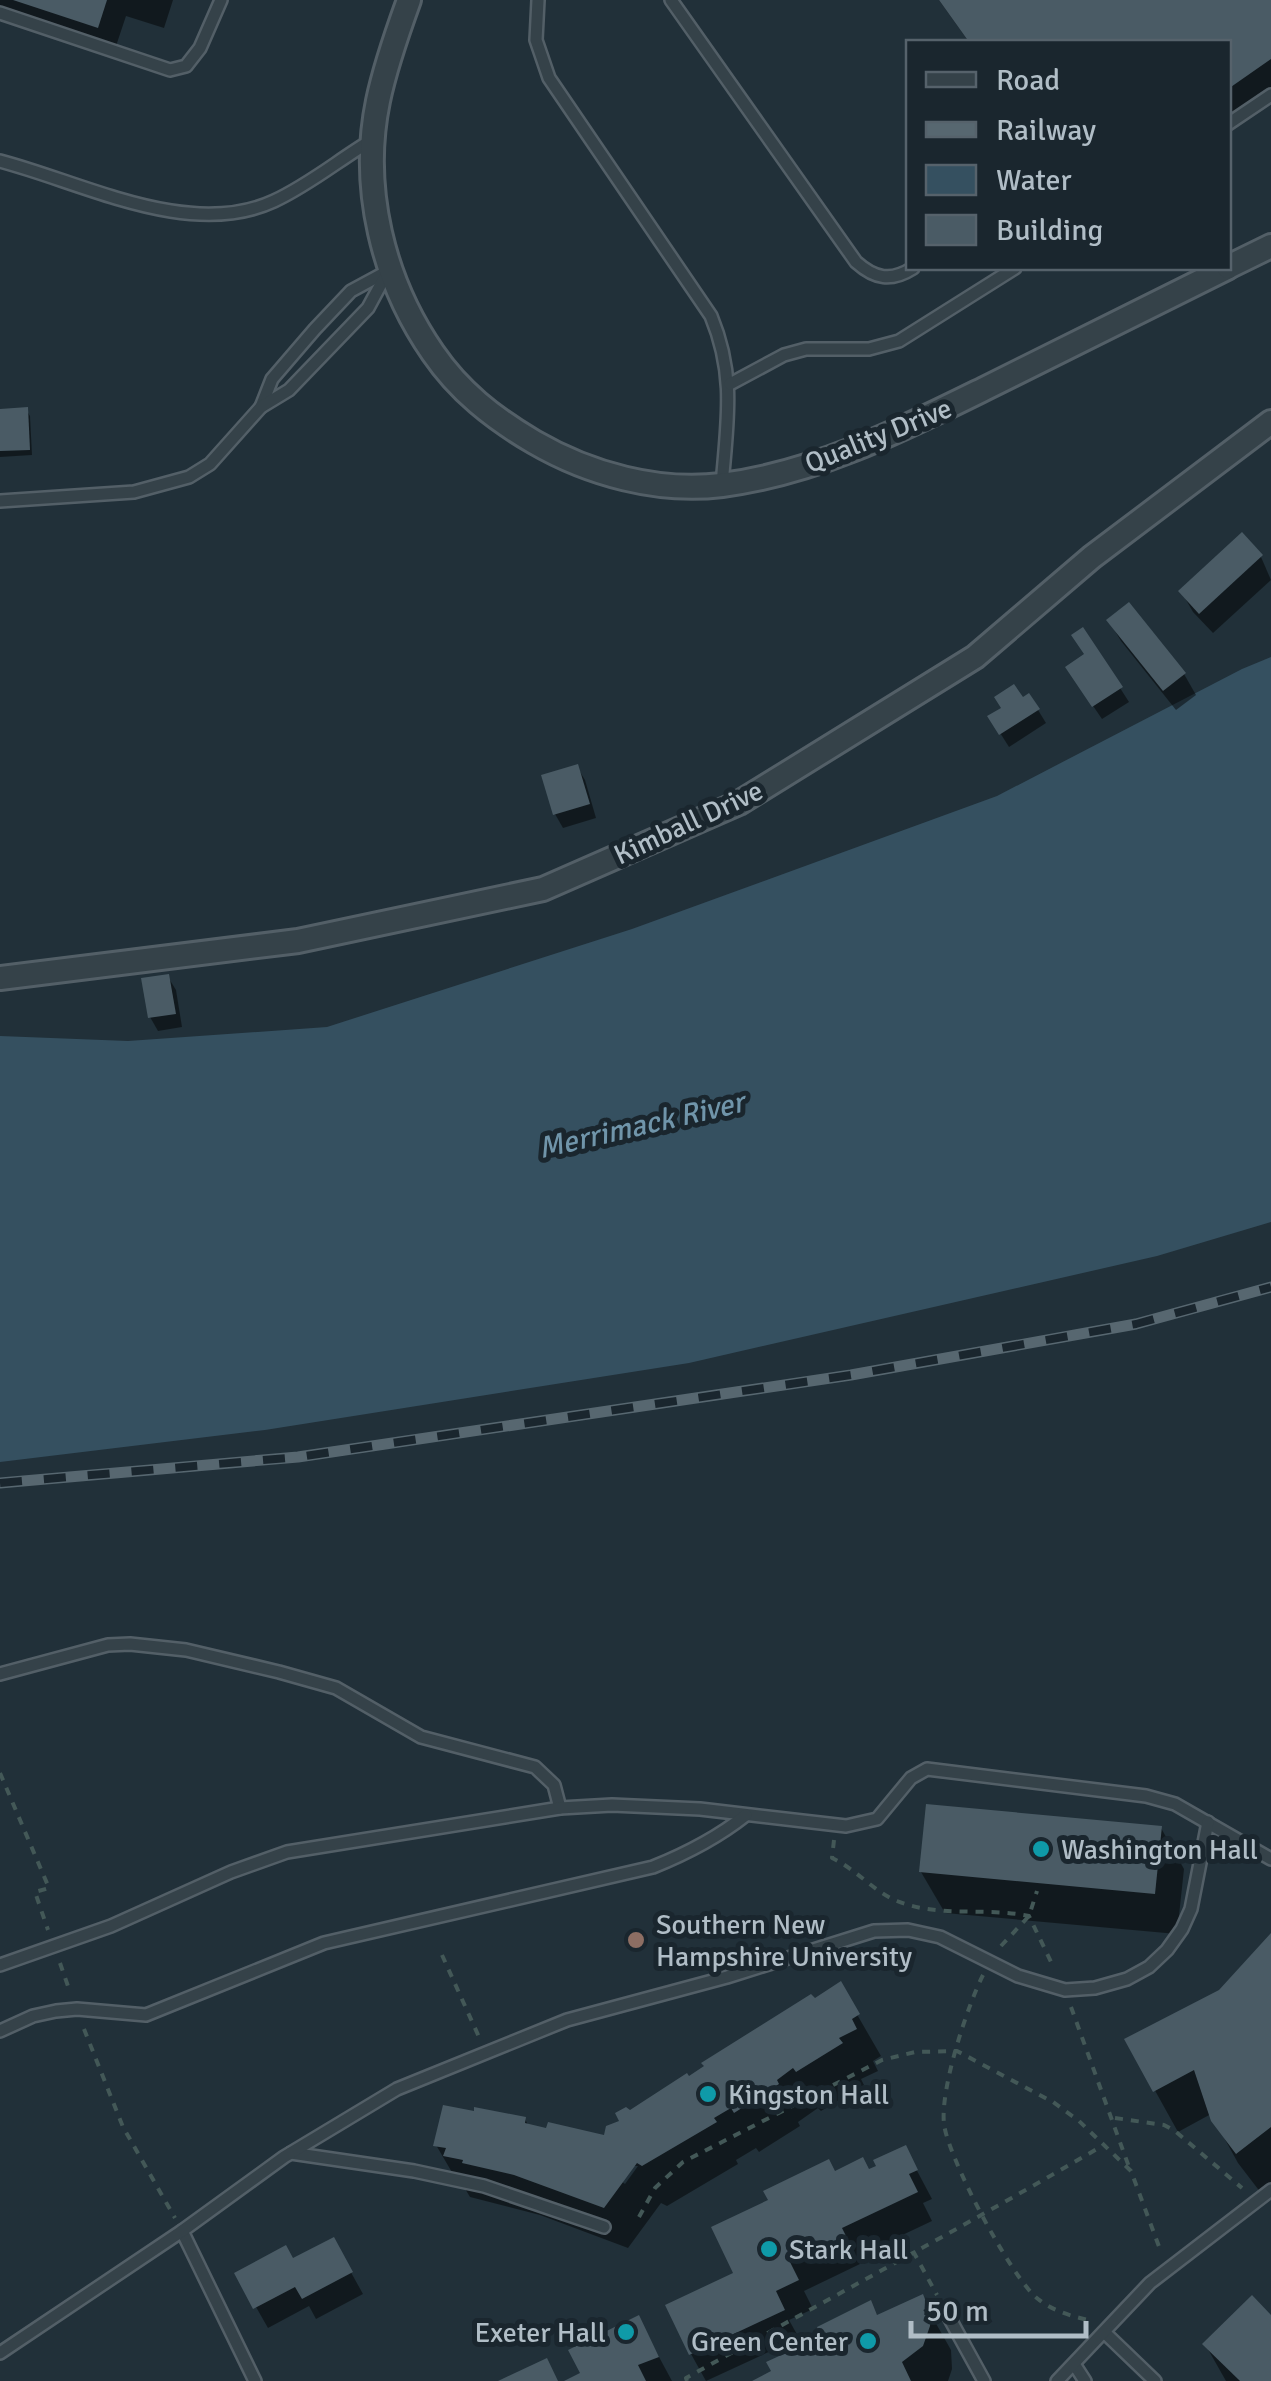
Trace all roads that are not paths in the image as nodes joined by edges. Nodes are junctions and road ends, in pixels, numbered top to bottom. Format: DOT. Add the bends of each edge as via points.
graph roads {
  1 [pos="221,0"];
  2 [pos="408,0"];
  3 [pos="538,0"];
  4 [pos="671,0"];
  5 [pos="0,14"];
  6 [pos="1271,95"];
  7 [pos="1231,122"];
  8 [pos="372,140"];
  9 [pos="0,161"];
  10 [pos="1271,246"];
  11 [pos="1231,266"];
  12 [pos="907,270"];
  13 [pos="1012,270"];
  14 [pos="1222,270"];
  15 [pos="388,271"];
  16 [pos="730,384"];
  17 [pos="260,407"];
  18 [pos="1271,422"];
  19 [pos="722,485"];
  20 [pos="0,500"];
  21 [pos="0,978"];
  22 [pos="0,1674"];
  23 [pos="560,1808"];
  24 [pos="746,1814"];
  25 [pos="1208,1822"];
  26 [pos="1271,1859"];
  27 [pos="0,1965"];
  28 [pos="0,2031"];
  29 [pos="290,2153"];
  30 [pos="1271,2190"];
  31 [pos="604,2226"];
  32 [pos="182,2231"];
  33 [pos="946,2310"];
  34 [pos="1104,2332"];
  35 [pos="0,2353"];
  36 [pos="1074,2364"];
  37 [pos="255,2381"];
  38 [pos="984,2381"];
  39 [pos="1057,2381"];
  40 [pos="1085,2381"];
  41 [pos="1155,2381"];
  1 -- 5 [label="lane" via="193,57 170,70"];
  2 -- 8 [label="street, Quality Drive"];
  3 -- 16 [label="lane" via="536,40 549,78 711,316"];
  4 -- 12 [label="lane" via="856,262 870,275 887,278"];
  6 -- 7 [label="lane"];
  8 -- 9 [label="lane" via="274,201 217,214 147,206"];
  8 -- 15 [label="street, Quality Drive"];
  10 -- 11 [label="street, Quality Drive"];
  13 -- 16 [label="lane" via="898,341 870,349 806,348"];
  14 -- 19 [label="street, Quality Drive" via="909,426 836,457"];
  15 -- 17 [label="lane" via="368,308 288,390"];
  15 -- 17 [label="lane" via="351,290 272,379"];
  15 -- 19 [label="street, Quality Drive" via="412,324 442,367 505,425 596,471 640,482"];
  16 -- 19 [label="lane"];
  17 -- 20 [label="lane" via="210,464 189,477 134,492"];
  18 -- 21 [label="street, Kimball Drive" via="1092,557 975,657 739,803 543,889 298,942"];
  22 -- 23 [label="lane" via="130,1644 279,1672 336,1688 421,1737 535,1767 554,1785"];
  23 -- 24 [label="lane"];
  23 -- 27 [label="lane" via="287,1852"];
  24 -- 25 [label="lane" via="836,1826 866,1823 926,1770 1146,1796"];
  24 -- 28 [label="lane" via="691,1852 653,1867 324,1943 164,2010 126,2016 77,2010 33,2016"];
  25 -- 26 [label="lane"];
  25 -- 29 [label="lane" via="1182,1929 1168,1950 1127,1979 1064,1990 940,1937 874,1931 567,2020 397,2089"];
  29 -- 31 [label="lane" via="484,2186"];
  29 -- 32 [label="lane"];
  30 -- 34 [label="lane" via="1168,2269"];
  32 -- 35 [label="lane"];
  32 -- 37 [label="lane"];
  33 -- 38 [label="lane"];
  34 -- 36 [label="lane"];
  34 -- 41 [label="lane"];
  36 -- 39 [label="lane"];
  36 -- 40 [label="lane"];
}
